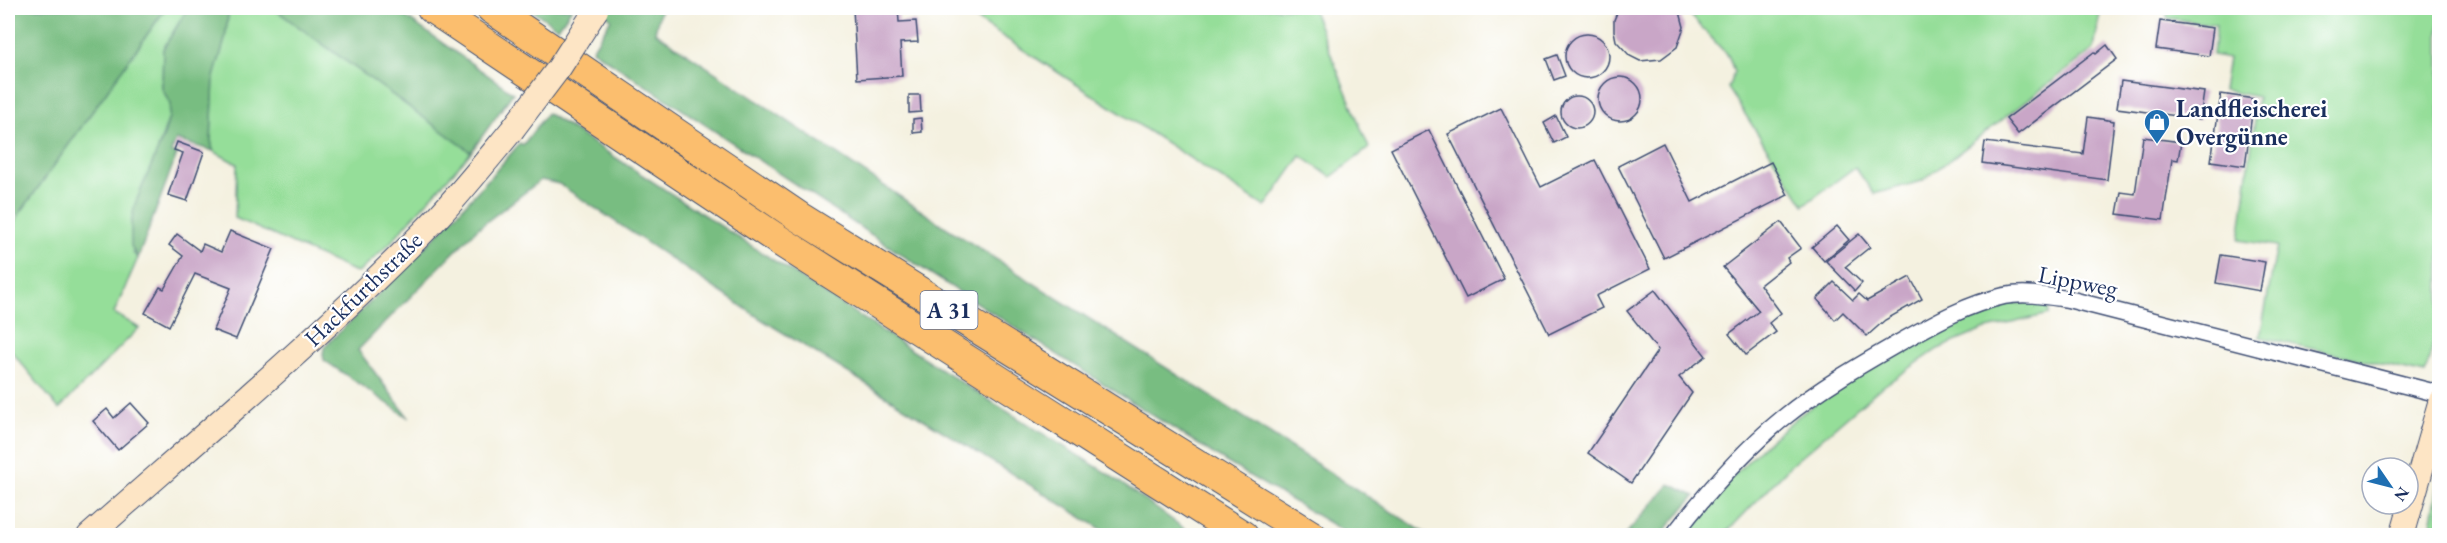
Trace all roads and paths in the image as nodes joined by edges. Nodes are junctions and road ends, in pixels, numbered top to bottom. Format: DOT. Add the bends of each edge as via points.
graph roads {
  1 [pos="432,8"];
  2 [pos="491,8"];
  3 [pos="597,9"];
  4 [pos="2439,394"];
  5 [pos="2439,403"];
  6 [pos="89,536"];
  7 [pos="1242,536"];
  8 [pos="1312,536"];
  9 [pos="1673,536"];
  10 [pos="2402,536"];
  1 -- 7 [label="highway, A 31" via="780,241"];
  2 -- 8 [label="highway, A 31" via="800,217"];
  3 -- 6 [label="street, Hackfurthstraße, bridge" via="512,130 440,216 301,349"];
  4 -- 9 [label="street, Lippweg" via="2068,299 2028,294 2005,296 1944,318 1814,394 1780,420 1733,466"];
  5 -- 10 [label="street"];
}
